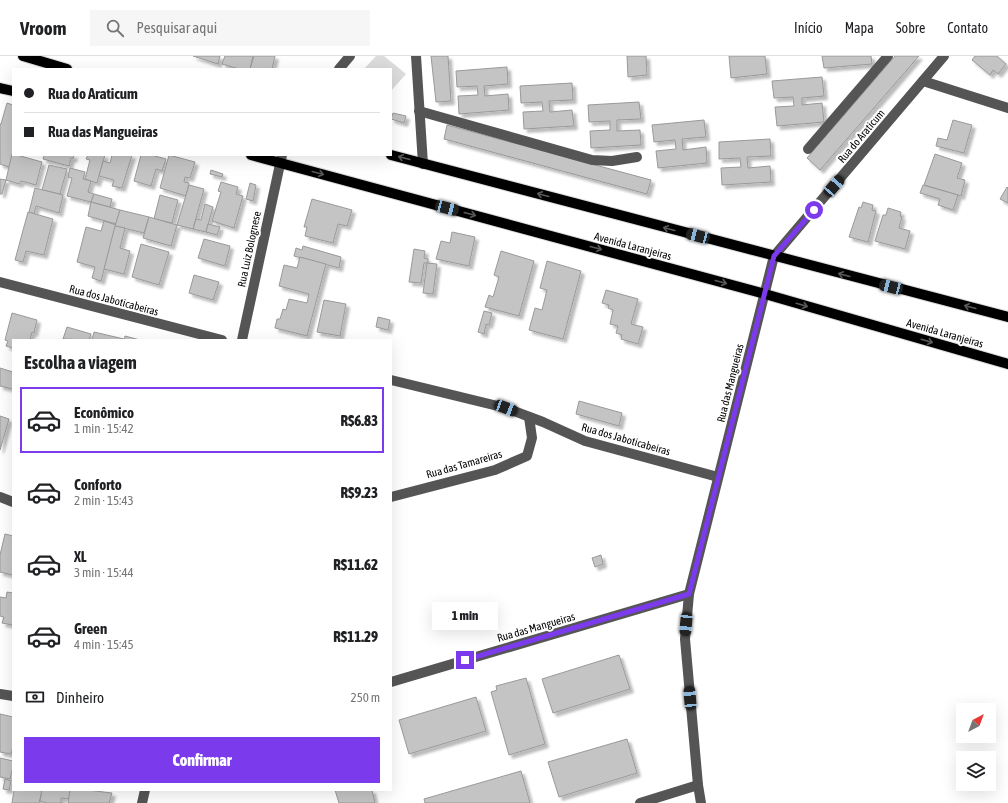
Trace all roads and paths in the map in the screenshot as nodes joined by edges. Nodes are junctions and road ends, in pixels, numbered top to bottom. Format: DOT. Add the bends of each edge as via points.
graph roads {
  1 [pos="23,56"];
  2 [pos="350,56"];
  3 [pos="416,56"];
  4 [pos="888,56"];
  5 [pos="944,56"];
  6 [pos="64,68"];
  7 [pos="340,68"];
  8 [pos="923,81"];
  9 [pos="0,88"];
  10 [pos="12,91"];
  11 [pos="1008,108"];
  12 [pos="419,111"];
  13 [pos="808,149"];
  14 [pos="392,155"];
  15 [pos="258,156"];
  16 [pos="637,157"];
  17 [pos="281,159"];
  18 [pos="423,164"];
  19 [pos="774,256"];
  20 [pos="0,282"];
  21 [pos="765,294"];
  22 [pos="1008,317"];
  23 [pos="218,339"];
  24 [pos="242,339"];
  25 [pos="1008,364"];
  26 [pos="392,380"];
  27 [pos="529,417"];
  28 [pos="718,477"];
  29 [pos="0,497"];
  30 [pos="392,497"];
  31 [pos="12,502"];
  32 [pos="689,594"];
  33 [pos="392,682"];
  34 [pos="0,694"];
  35 [pos="12,696"];
  36 [pos="698,785"];
  37 [pos="145,791"];
  38 [pos="142,803"];
  39 [pos="640,803"];
  40 [pos="701,803"];
  1 -- 6 [label="main road"];
  2 -- 7 [label="street"];
  3 -- 12 [label="street"];
  4 -- 13 [label="street"];
  5 -- 8 [label="street, Rua do Araticum"];
  8 -- 11 [label="street"];
  8 -- 19 [label="street, Rua do Araticum"];
  9 -- 10 [label="main road"];
  12 -- 16 [label="street" via="592,160 612,161"];
  12 -- 18 [label="street"];
  18 -- 14 [label="main road, one-way"];
  15 -- 17 [label="main road, Avenida Laranjeiras"];
  17 -- 21 [label="main road, Avenida Laranjeiras, one-way"];
  17 -- 24 [label="street, Rua Luiz Bolognese"];
  19 -- 18 [label="main road, one-way"];
  19 -- 21 [label="street, Rua do Araticum"];
  22 -- 19 [label="main road, one-way"];
  20 -- 23 [label="street, Rua dos Jaboticabeiras"];
  21 -- 25 [label="main road, Avenida Laranjeiras, one-way"];
  21 -- 28 [label="street, Rua das Mangueiras"];
  26 -- 27 [label="street, Rua dos Jaboticabeiras" via="506,408"];
  27 -- 28 [label="street, Rua dos Jaboticabeiras" via="585,441"];
  27 -- 30 [label="street, Rua das Tamareiras" via="532,438 527,456 495,470"];
  28 -- 32 [label="street, Rua das Mangueiras"];
  29 -- 31 [label="street"];
  32 -- 33 [label="street, Rua das Mangueiras"];
  32 -- 36 [label="street, Rua das Mangueiras" via="685,639"];
  34 -- 35 [label="street"];
  36 -- 39 [label="street"];
  36 -- 40 [label="street, Rua das Mangueiras"];
  37 -- 38 [label="street"];
}
